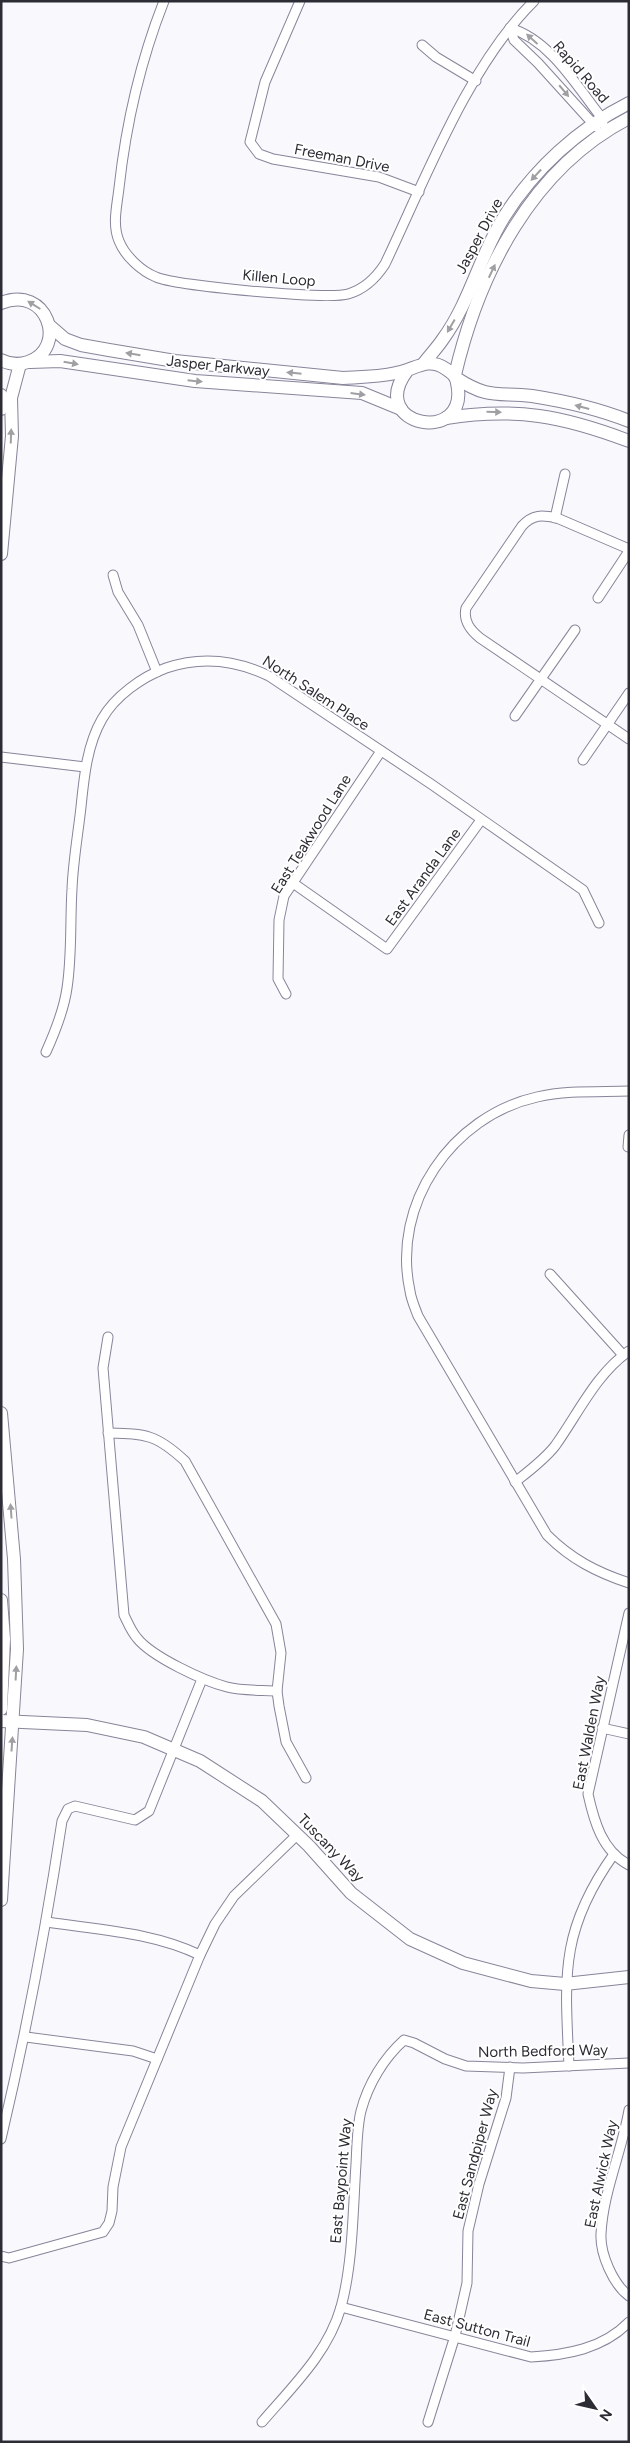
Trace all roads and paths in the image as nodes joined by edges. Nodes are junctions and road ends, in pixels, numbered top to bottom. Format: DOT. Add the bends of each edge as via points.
graph roads {
  1 [pos="164,1"];
  2 [pos="300,1"];
  3 [pos="534,1"];
  4 [pos="510,28"];
  5 [pos="422,45"];
  6 [pos="476,81"];
  7 [pos="629,103"];
  8 [pos="629,118"];
  9 [pos="596,121"];
  10 [pos="604,131"];
  11 [pos="420,192"];
  12 [pos="1,303"];
  13 [pos="50,326"];
  14 [pos="1,360"];
  15 [pos="25,363"];
  16 [pos="424,363"];
  17 [pos="406,371"];
  18 [pos="455,377"];
  19 [pos="1,395"];
  20 [pos="1,409"];
  21 [pos="402,409"];
  22 [pos="446,418"];
  23 [pos="629,421"];
  24 [pos="629,442"];
  25 [pos="565,474"];
  26 [pos="555,518"];
  27 [pos="629,550"];
  28 [pos="1,554"];
  29 [pos="113,575"];
  30 [pos="598,598"];
  31 [pos="575,630"];
  32 [pos="157,672"];
  33 [pos="540,679"];
  34 [pos="629,692"];
  35 [pos="514,716"];
  36 [pos="607,724"];
  37 [pos="629,739"];
  38 [pos="381,752"];
  39 [pos="1,757"];
  40 [pos="583,760"];
  41 [pos="85,766"];
  42 [pos="481,820"];
  43 [pos="293,883"];
  44 [pos="599,923"];
  45 [pos="286,994"];
  46 [pos="46,1052"];
  47 [pos="629,1091"];
  48 [pos="629,1135"];
  49 [pos="628,1147"];
  50 [pos="550,1274"];
  51 [pos="108,1337"];
  52 [pos="626,1353"];
  53 [pos="1,1413"];
  54 [pos="108,1433"];
  55 [pos="515,1482"];
  56 [pos="629,1582"];
  57 [pos="1,1600"];
  58 [pos="629,1613"];
  59 [pos="202,1679"];
  60 [pos="277,1691"];
  61 [pos="1,1709"];
  62 [pos="7,1721"];
  63 [pos="602,1728"];
  64 [pos="629,1734"];
  65 [pos="172,1749"];
  66 [pos="306,1778"];
  67 [pos="297,1835"];
  68 [pos="614,1854"];
  69 [pos="629,1865"];
  70 [pos="1,1900"];
  71 [pos="47,1922"];
  72 [pos="200,1955"];
  73 [pos="629,1976"];
  74 [pos="565,1984"];
  75 [pos="26,2037"];
  76 [pos="404,2040"];
  77 [pos="157,2058"];
  78 [pos="629,2063"];
  79 [pos="569,2066"];
  80 [pos="510,2067"];
  81 [pos="629,2110"];
  82 [pos="1,2139"];
  83 [pos="1,2256"];
  84 [pos="629,2296"];
  85 [pos="341,2307"];
  86 [pos="629,2322"];
  87 [pos="455,2336"];
  88 [pos="262,2422"];
  89 [pos="428,2422"];
  1 -- 11 [label="street, Killen Loop" via="145,54 128,124 115,223 119,242 141,269 170,282 317,296 346,295 360,290 375,278"];
  2 -- 11 [label="street, Freeman Drive" via="265,82 250,142 259,154 272,159 379,177"];
  3 -- 4 [label="street, Killen Loop"];
  4 -- 6 [label="street, Killen Loop"];
  4 -- 9 [label="street, Rapid Road, one-way" via="514,40"];
  9 -- 4 [label="street, Rapid Road, one-way" via="560,64 527,33"];
  5 -- 6 [label="street"];
  6 -- 11 [label="street, Killen Loop"];
  7 -- 9 [label="main road, Jasper Drive"];
  8 -- 10 [label="main road, Jasper Drive"];
  9 -- 10 [label="street, Rapid Road"];
  9 -- 16 [label="main road, Jasper Drive, one-way" via="546,164 504,217 444,339"];
  18 -- 10 [label="main road, Jasper Drive, one-way" via="472,316 517,222 564,163"];
  13 -- 12 [label="main road, Jasper Parkway, one-way" via="46,316 31,301 20,298"];
  13 -- 15 [label="main road" via="46,347 39,356"];
  17 -- 13 [label="main road, Jasper Parkway, one-way" via="368,378 343,378 175,361 81,345"];
  14 -- 15 [label="main road, Jasper Parkway"];
  15 -- 21 [label="main road, Jasper Parkway, one-way" via="60,361 194,381 362,393"];
  28 -- 15 [label="main road, one-way" via="12,436 11,398"];
  16 -- 17 [label="main road"];
  16 -- 18 [label="main road" via="441,366"];
  17 -- 21 [label="main road" via="398,389"];
  18 -- 22 [label="main road" via="458,395"];
  23 -- 18 [label="main road, one-way" via="562,401 530,396 495,396 480,392"];
  19 -- 20 [label="main road"];
  21 -- 22 [label="main road" via="414,421 422,423 430,424"];
  22 -- 24 [label="main road, one-way" via="488,412 528,414 564,420"];
  25 -- 26 [label="street"];
  26 -- 27 [label="street"];
  26 -- 33 [label="street" via="537,516 528,520 464,614 468,625 480,638"];
  27 -- 30 [label="street"];
  29 -- 32 [label="street" via="118,592 138,624"];
  31 -- 33 [label="street"];
  32 -- 38 [label="street, North Salem Place" via="198,661 248,666 269,676"];
  32 -- 41 [label="street, North Salem Place" via="127,692 102,719"];
  33 -- 35 [label="street"];
  33 -- 36 [label="street"];
  34 -- 36 [label="street"];
  36 -- 37 [label="street"];
  36 -- 40 [label="street"];
  38 -- 42 [label="street, North Salem Place"];
  38 -- 43 [label="street, East Teakwood Lane"];
  39 -- 41 [label="street"];
  41 -- 46 [label="street, North Salem Place" via="72,886 67,988 58,1025"];
  42 -- 43 [label="street, East Aranda Lane" via="387,949"];
  42 -- 44 [label="street, North Salem Place" via="583,890"];
  43 -- 45 [label="street, East Teakwood Lane" via="284,896 279,920 278,979"];
  47 -- 55 [label="street" via="537,1097 500,1111 469,1129 444,1155 422,1187 411,1217 407,1256 410,1291 418,1316"];
  48 -- 49 [label="street"];
  50 -- 52 [label="street"];
  51 -- 54 [label="street" via="103,1368"];
  52 -- 55 [label="street" via="600,1381 554,1447"];
  62 -- 53 [label="main road, one-way" via="17,1649 14,1559"];
  54 -- 59 [label="street" via="124,1615 138,1640"];
  54 -- 60 [label="street" via="141,1434 166,1443 185,1461 276,1624 281,1653"];
  55 -- 56 [label="street" via="547,1534 559,1546 588,1567"];
  57 -- 61 [label="main road" via="4,1639"];
  58 -- 63 [label="street, East Walden Way"];
  59 -- 60 [label="street" via="228,1687"];
  59 -- 65 [label="street"];
  60 -- 66 [label="street" via="286,1742"];
  62 -- 65 [label="main road, Tuscany Way" via="87,1725 144,1737"];
  70 -- 62 [label="main road, one-way"];
  63 -- 64 [label="street"];
  63 -- 68 [label="street, East Walden Way" via="588,1794 594,1820 604,1842"];
  65 -- 67 [label="main road, Tuscany Way" via="200,1761 262,1801"];
  65 -- 71 [label="street" via="149,1811 143,1817 135,1820 75,1806 68,1809 62,1821"];
  67 -- 72 [label="street" via="234,1896"];
  67 -- 74 [label="main road, Tuscany Way" via="351,1893 410,1939 463,1962 531,1981"];
  68 -- 69 [label="street, East Walden Way"];
  68 -- 74 [label="street" via="586,1897 576,1922"];
  71 -- 72 [label="street" via="148,1936"];
  71 -- 75 [label="street"];
  72 -- 77 [label="street"];
  73 -- 74 [label="main road, Tuscany Way"];
  74 -- 79 [label="street"];
  75 -- 77 [label="street" via="133,2051"];
  75 -- 82 [label="street"];
  76 -- 80 [label="street, North Bedford Way" via="466,2066"];
  76 -- 85 [label="street, East Baypoint Way" via="390,2053 361,2111 347,2273"];
  77 -- 83 [label="street" via="121,2147 112,2187 112,2211 103,2232 10,2258"];
  78 -- 79 [label="street, North Bedford Way"];
  79 -- 80 [label="street, North Bedford Way"];
  80 -- 87 [label="street, East Sandpiper Way" via="506,2098 478,2184 468,2231 467,2283"];
  81 -- 84 [label="street, East Alwick Way" via="600,2237 608,2267"];
  85 -- 87 [label="street, East Sutton Trail"];
  85 -- 88 [label="street, East Baypoint Way" via="319,2355"];
  86 -- 87 [label="street, East Sutton Trail" via="623,2329 587,2349 560,2355 531,2357"];
  87 -- 89 [label="street, East Sandpiper Way"];
}
